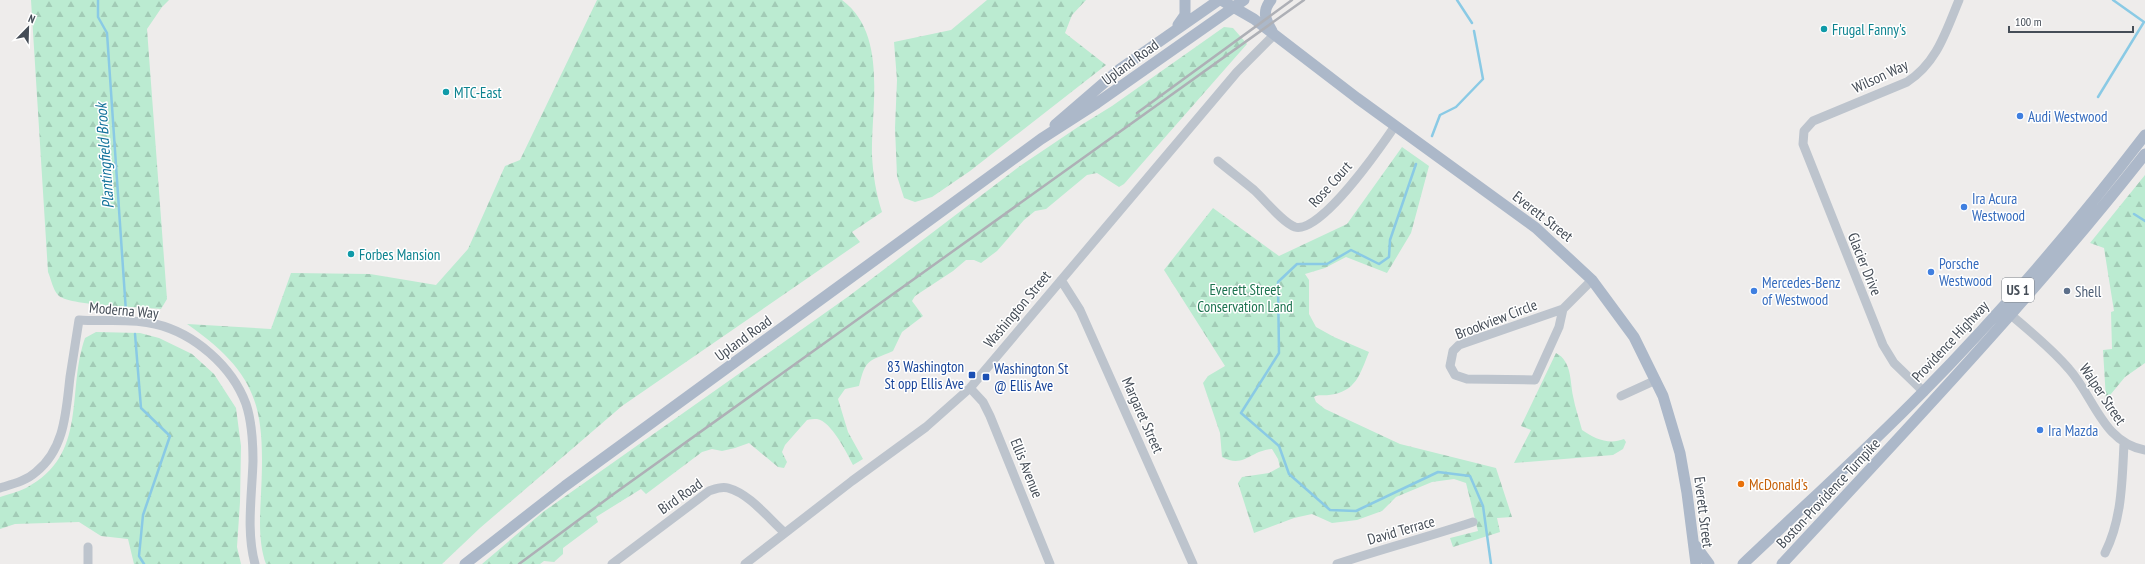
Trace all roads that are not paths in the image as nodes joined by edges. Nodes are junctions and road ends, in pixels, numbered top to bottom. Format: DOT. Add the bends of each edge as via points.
graph roads {
  1 [pos="1185,0"];
  2 [pos="1220,0"];
  3 [pos="1244,0"];
  4 [pos="1271,0"];
  5 [pos="1959,0"];
  6 [pos="1234,7"];
  7 [pos="1175,30"];
  8 [pos="1274,35"];
  9 [pos="1395,126"];
  10 [pos="1803,135"];
  11 [pos="2145,135"];
  12 [pos="1041,138"];
  13 [pos="2145,154"];
  14 [pos="1218,161"];
  15 [pos="1061,280"];
  16 [pos="1592,280"];
  17 [pos="1563,309"];
  18 [pos="2011,315"];
  19 [pos="1656,380"];
  20 [pos="970,388"];
  21 [pos="1924,392"];
  22 [pos="1621,396"];
  23 [pos="1881,435"];
  24 [pos="1895,443"];
  25 [pos="2124,444"];
  26 [pos="2145,450"];
  27 [pos="0,488"];
  28 [pos="1473,522"];
  29 [pos="785,533"];
  30 [pos="1692,537"];
  31 [pos="88,547"];
  32 [pos="1758,551"];
  33 [pos="2105,553"];
  34 [pos="88,564"];
  35 [pos="255,564"];
  36 [pos="465,564"];
  37 [pos="612,564"];
  38 [pos="745,564"];
  39 [pos="1050,564"];
  40 [pos="1193,564"];
  41 [pos="1337,564"];
  42 [pos="1696,564"];
  43 [pos="1709,564"];
  44 [pos="1735,564"];
  45 [pos="1743,564"];
  46 [pos="1782,564"];
  1 -- 7 [label="main road" via="1184,15"];
  2 -- 6 [label="main road, Everett Street"];
  2 -- 7 [label="main road, Upland Road"];
  3 -- 6 [label="main road"];
  4 -- 8 [label="main road" via="1266,6 1265,16"];
  5 -- 10 [label="street, Wilson Way" via="1938,49 1916,77 1813,121 1806,127"];
  6 -- 8 [label="main road, Everett Street"];
  6 -- 12 [label="main road, Upland Road" via="1083,113"];
  7 -- 12 [label="main road, Upland Road" via="1099,85"];
  8 -- 9 [label="main road, Everett Street"];
  8 -- 15 [label="street, Washington Street" via="1236,72"];
  9 -- 14 [label="street, Rose Court" via="1327,211 1306,227 1295,227 1285,220"];
  9 -- 16 [label="main road, Everett Street" via="1536,228"];
  10 -- 21 [label="street, Glacier Drive" via="1806,151 1883,345 1894,363"];
  11 -- 21 [label="main road, Providence Highway / US 1" via="2042,262"];
  12 -- 36 [label="main road, Upland Road" via="565,486"];
  13 -- 18 [label="main road, Providence Highway / US 1" via="2086,229"];
  15 -- 20 [label="street, Washington Street"];
  15 -- 40 [label="street, Margaret Street" via="1080,310"];
  16 -- 17 [label="street, Brookview Circle"];
  16 -- 19 [label="main road, Everett Street" via="1626,324"];
  17 -- 17 [label="street, Brookview Circle" via="1459,345 1453,351 1450,366 1455,375 1467,379 1535,380 1559,327"];
  18 -- 24 [label="main road, Providence Highway / US 1"];
  18 -- 25 [label="street, Walper Street" via="2068,367 2108,428"];
  19 -- 22 [label="street"];
  19 -- 30 [label="main road, Everett Street" via="1678,444"];
  20 -- 29 [label="street, Washington Street" via="926,427"];
  20 -- 39 [label="street, Ellis Avenue" via="990,416"];
  21 -- 23 [label="main road, Providence Highway / US 1"];
  23 -- 32 [label="main road, Boston-Providence Turnpike / US 1"];
  24 -- 46 [label="main road, Boston-Providence Turnpike / US 1"];
  25 -- 26 [label="street"];
  25 -- 33 [label="street, Walper Street" via="2118,514"];
  27 -- 35 [label="street, Moderna Way" via="27,479 36,473 55,449 66,412 79,320 154,324 184,335 214,357 230,376 245,402 252,439 250,526"];
  28 -- 41 [label="street, David Terrace"];
  29 -- 37 [label="street, Bird Road" via="746,497 727,488 720,488 709,491"];
  29 -- 38 [label="street, Washington Street"];
  30 -- 42 [label="main road, Everett Street"];
  30 -- 43 [label="main road"];
  31 -- 34 [label="street"];
  32 -- 44 [label="main road"];
  32 -- 45 [label="main road, Boston-Providence Turnpike / US 1"];
}
